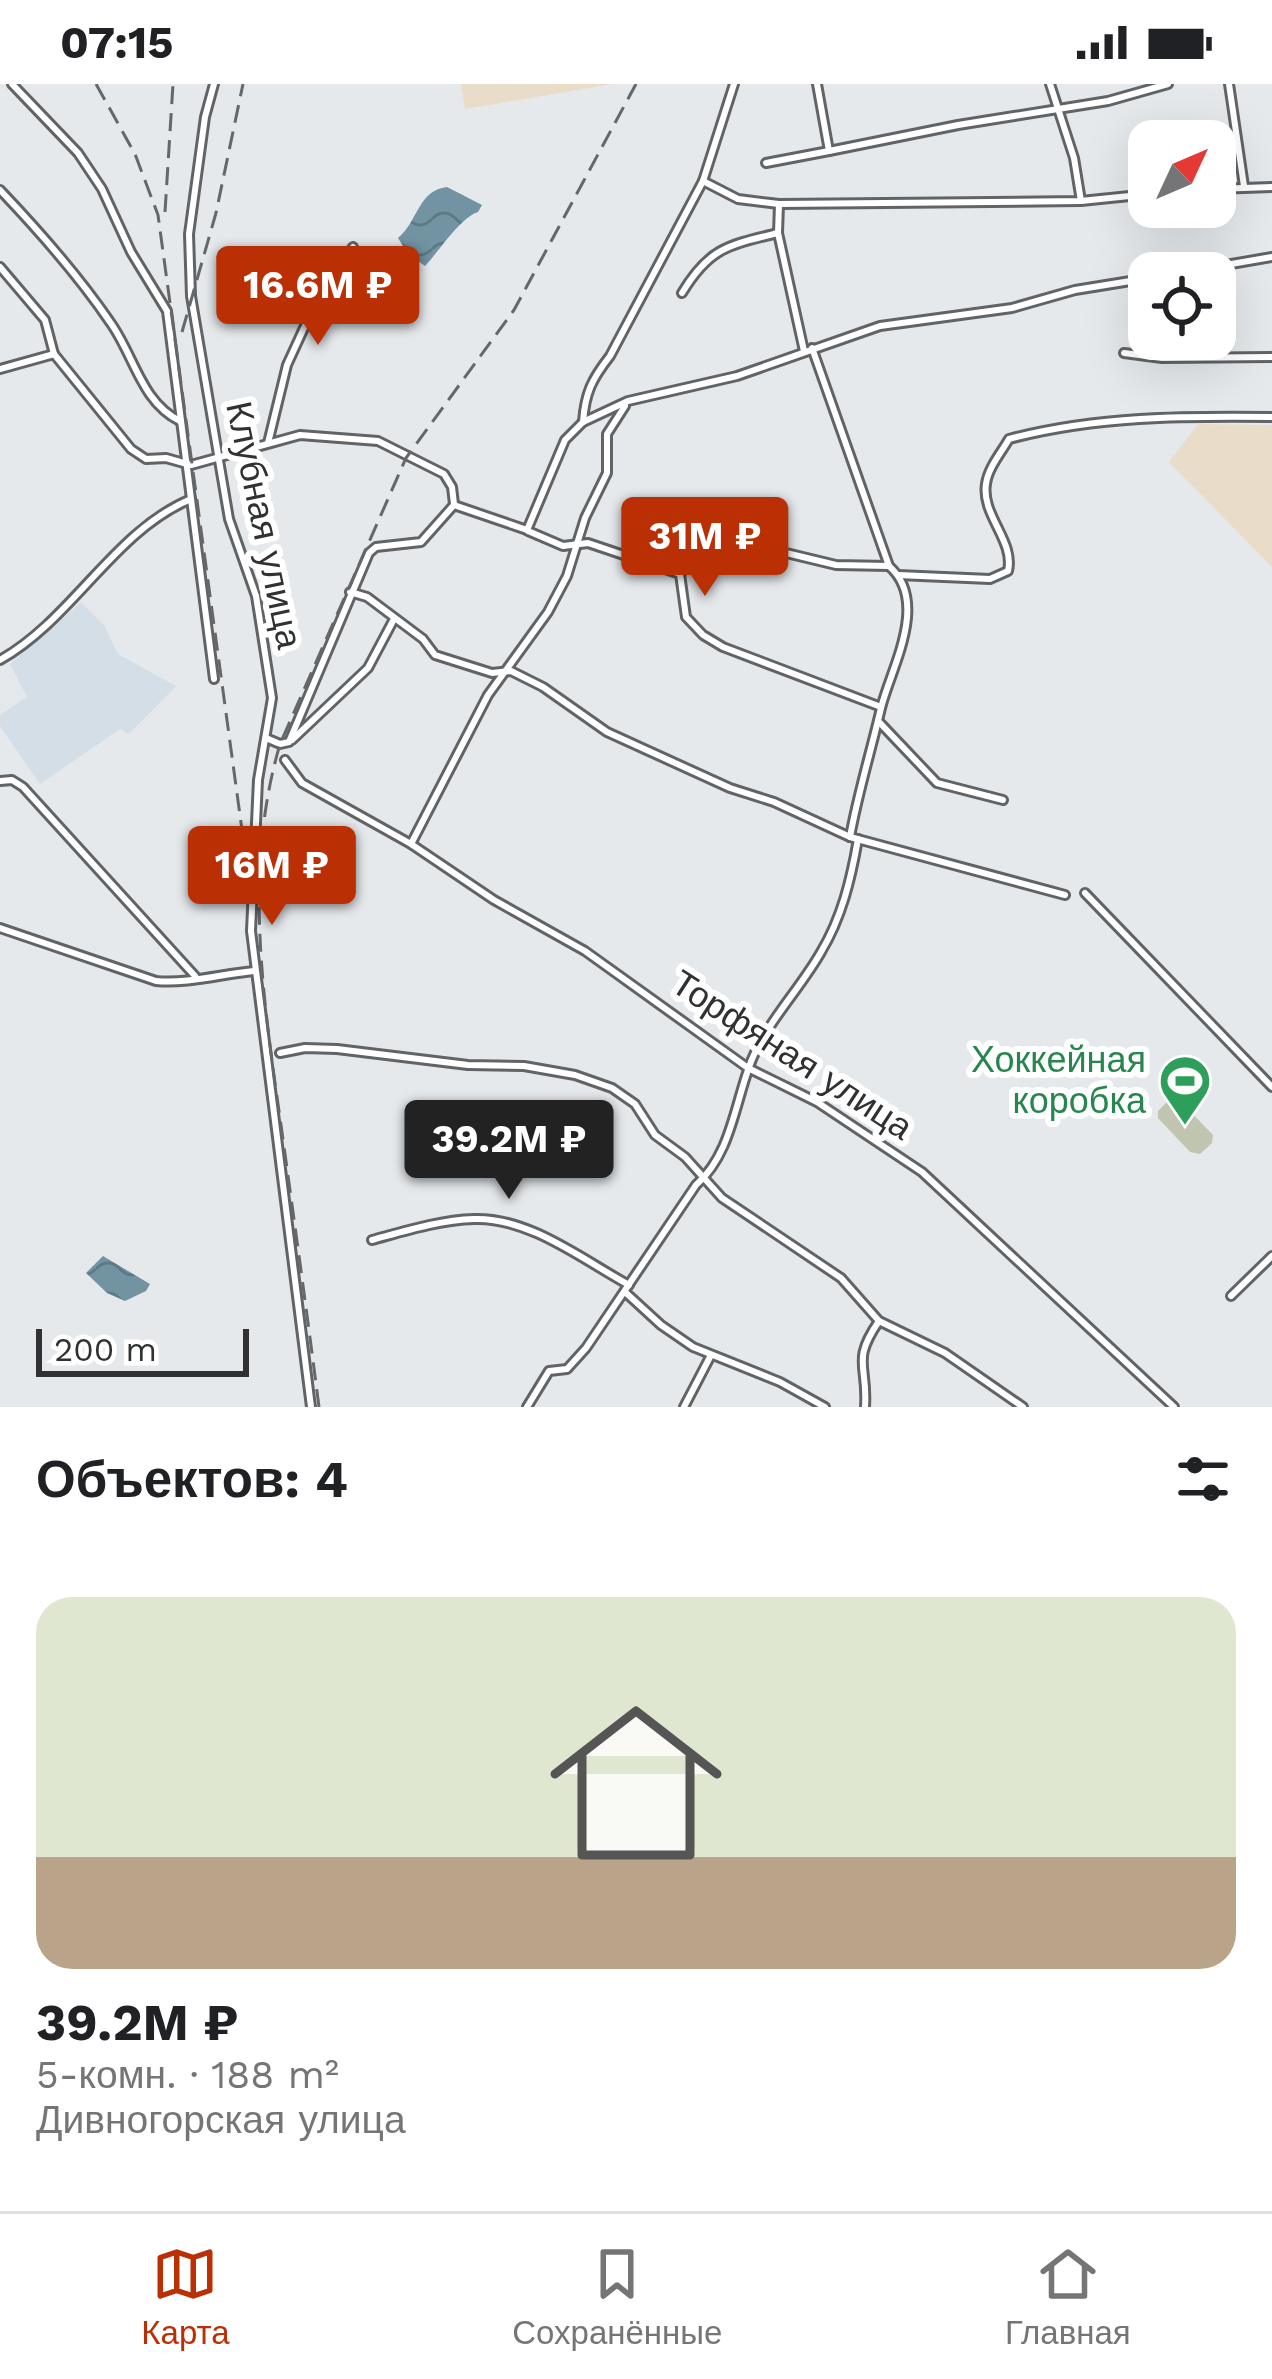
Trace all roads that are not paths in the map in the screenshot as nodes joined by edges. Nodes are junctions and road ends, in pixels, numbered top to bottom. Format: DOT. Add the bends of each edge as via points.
graph roads {
  1 [pos="12,84"];
  2 [pos="214,84"];
  3 [pos="734,84"];
  4 [pos="817,84"];
  5 [pos="1050,84"];
  6 [pos="1168,84"];
  7 [pos="1229,84"];
  8 [pos="1059,108"];
  9 [pos="829,151"];
  10 [pos="766,163"];
  11 [pos="703,181"];
  12 [pos="1244,186"];
  13 [pos="1236,187"];
  14 [pos="1272,187"];
  15 [pos="0,190"];
  16 [pos="1128,196"];
  17 [pos="1082,201"];
  18 [pos="779,204"];
  19 [pos="778,233"];
  20 [pos="353,247"];
  21 [pos="1272,257"];
  22 [pos="1236,263"];
  23 [pos="0,268"];
  24 [pos="1128,281"];
  25 [pos="682,293"];
  26 [pos="808,349"];
  27 [pos="1124,353"];
  28 [pos="54,354"];
  29 [pos="1272,357"];
  30 [pos="0,369"];
  31 [pos="628,401"];
  32 [pos="1272,417"];
  33 [pos="180,421"];
  34 [pos="584,422"];
  35 [pos="268,443"];
  36 [pos="218,460"];
  37 [pos="183,461"];
  38 [pos="191,499"];
  39 [pos="454,505"];
  40 [pos="526,530"];
  41 [pos="579,544"];
  42 [pos="889,566"];
  43 [pos="680,574"];
  44 [pos="898,575"];
  45 [pos="350,592"];
  46 [pos="394,619"];
  47 [pos="0,660"];
  48 [pos="502,672"];
  49 [pos="214,679"];
  50 [pos="881,706"];
  51 [pos="880,723"];
  52 [pos="266,738"];
  53 [pos="289,742"];
  54 [pos="285,760"];
  55 [pos="0,781"];
  56 [pos="1003,800"];
  57 [pos="854,838"];
  58 [pos="411,844"];
  59 [pos="1085,893"];
  60 [pos="1064,895"];
  61 [pos="0,928"];
  62 [pos="254,971"];
  63 [pos="195,976"];
  64 [pos="280,1052"];
  65 [pos="748,1068"];
  66 [pos="1272,1087"];
  67 [pos="704,1178"];
  68 [pos="372,1240"];
  69 [pos="1272,1256"];
  70 [pos="627,1288"];
  71 [pos="1231,1296"];
  72 [pos="879,1321"];
  73 [pos="710,1356"];
  74 [pos="311,1407"];
  75 [pos="526,1407"];
  76 [pos="684,1407"];
  77 [pos="825,1407"];
  78 [pos="865,1407"];
  79 [pos="1023,1407"];
  80 [pos="1174,1407"];
  1 -- 33 [label="street" via="78,153 167,311"];
  2 -- 36 [label="street, Клубная улица" via="189,234 190,296"];
  3 -- 11 [label="street"];
  4 -- 9 [label="street"];
  5 -- 8 [label="street"];
  6 -- 8 [label="street"];
  7 -- 12 [label="street"];
  8 -- 9 [label="street"];
  8 -- 17 [label="street"];
  9 -- 10 [label="street"];
  11 -- 18 [label="street" via="738,199"];
  11 -- 34 [label="street" via="591,381"];
  12 -- 13 [label="street"];
  12 -- 14 [label="street"];
  15 -- 33 [label="street" via="112,325 154,403"];
  16 -- 17 [label="street"];
  17 -- 18 [label="street"];
  18 -- 19 [label="street"];
  19 -- 25 [label="street" via="716,251"];
  19 -- 26 [label="street"];
  20 -- 35 [label="street" via="287,365"];
  21 -- 22 [label="street"];
  23 -- 28 [label="street" via="45,320"];
  24 -- 26 [label="street" via="880,326"];
  26 -- 31 [label="street" via="737,376"];
  26 -- 42 [label="street"];
  27 -- 29 [label="street"];
  28 -- 30 [label="street"];
  28 -- 37 [label="street" via="137,455"];
  31 -- 34 [label="street"];
  31 -- 41 [label="street" via="607,434 607,473"];
  32 -- 44 [label="street" via="1147,416 1009,439 986,497 1008,571 990,579"];
  33 -- 37 [label="street"];
  34 -- 40 [label="street" via="566,440"];
  35 -- 36 [label="street"];
  35 -- 39 [label="street" via="300,434 378,441 449,479"];
  36 -- 37 [label="street"];
  36 -- 52 [label="street, Клубная улица" via="263,631 272,698"];
  37 -- 38 [label="street"];
  38 -- 47 [label="street" via="151,519"];
  38 -- 49 [label="street"];
  39 -- 40 [label="street"];
  39 -- 45 [label="street" via="422,542 376,547"];
  40 -- 41 [label="street" via="562,546"];
  41 -- 43 [label="street"];
  41 -- 48 [label="street" via="548,612"];
  42 -- 43 [label="street" via="836,565 720,537"];
  42 -- 44 [label="street"];
  43 -- 50 [label="street" via="686,617 703,634"];
  44 -- 50 [label="street" via="906,624"];
  45 -- 46 [label="street"];
  45 -- 53 [label="street"];
  46 -- 48 [label="street" via="435,655"];
  46 -- 53 [label="street" via="368,668"];
  48 -- 57 [label="street" via="543,687 607,732"];
  48 -- 58 [label="street"];
  50 -- 51 [label="street"];
  51 -- 56 [label="street" via="937,783"];
  51 -- 57 [label="street"];
  52 -- 53 [label="street"];
  52 -- 62 [label="street, Клубная улица" via="253,868"];
  54 -- 58 [label="street, Торфяная улица" via="302,783"];
  55 -- 63 [label="street" via="23,787"];
  57 -- 60 [label="street"];
  57 -- 65 [label="street" via="846,899"];
  58 -- 65 [label="street, Торфяная улица" via="638,986"];
  59 -- 66 [label="street"];
  61 -- 63 [label="street" via="156,981"];
  62 -- 63 [label="street"];
  62 -- 74 [label="street, Клубная улица"];
  64 -- 67 [label="street" via="337,1049 575,1075 626,1096 655,1136"];
  65 -- 67 [label="street" via="728,1136"];
  65 -- 80 [label="street, Торфяная улица" via="817,1102 922,1172"];
  67 -- 70 [label="street"];
  67 -- 72 [label="street" via="841,1278"];
  68 -- 70 [label="street" via="496,1221 549,1241"];
  69 -- 71 [label="street"];
  70 -- 73 [label="street" via="661,1325"];
  70 -- 75 [label="street" via="567,1369 549,1371"];
  72 -- 78 [label="street" via="860,1357"];
  72 -- 79 [label="street" via="945,1352"];
  73 -- 76 [label="street"];
  73 -- 77 [label="street"];
}
